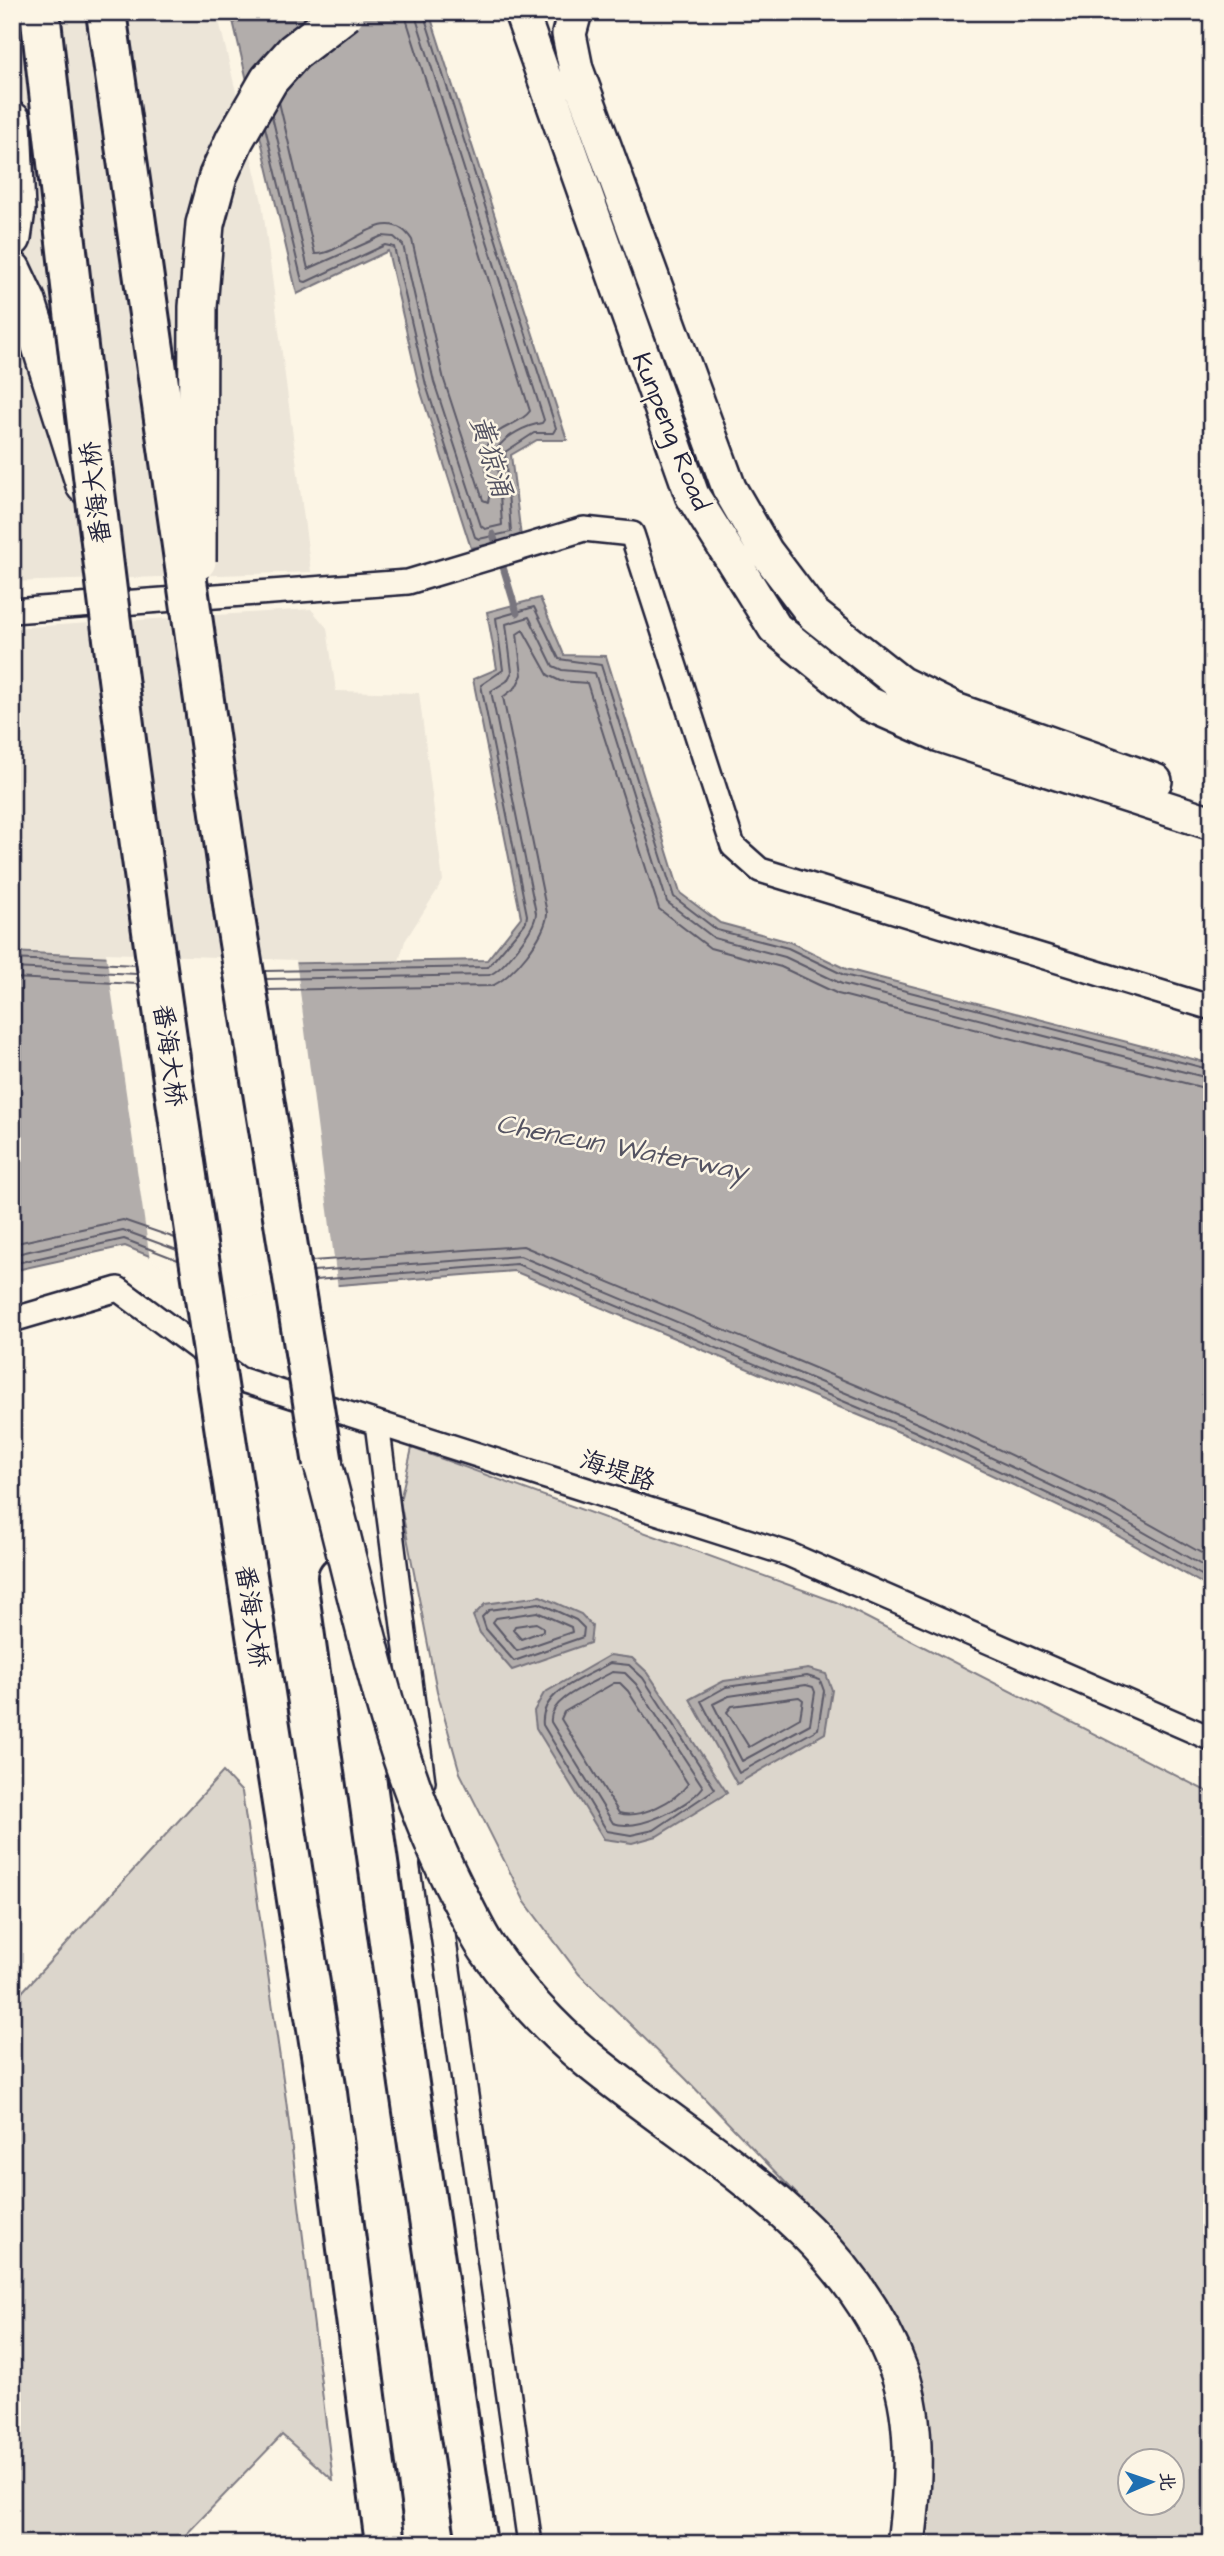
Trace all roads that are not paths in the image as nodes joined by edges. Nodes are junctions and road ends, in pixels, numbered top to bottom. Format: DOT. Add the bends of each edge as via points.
graph roads {
  1 [pos="40,12"];
  2 [pos="106,12"];
  3 [pos="346,12"];
  4 [pos="521,12"];
  5 [pos="575,12"];
  6 [pos="12,121"];
  7 [pos="12,238"];
  8 [pos="12,270"];
  9 [pos="99,531"];
  10 [pos="12,611"];
  11 [pos="196,657"];
  12 [pos="1212,800"];
  13 [pos="1212,823"];
  14 [pos="1212,1008"];
  15 [pos="12,1320"];
  16 [pos="377,1423"];
  17 [pos="323,1464"];
  18 [pos="1212,1739"];
  19 [pos="385,2544"];
  20 [pos="477,2544"];
  21 [pos="530,2544"];
  22 [pos="906,2544"];
  1 -- 9 [label="highway, 番海大桥, bridge"];
  2 -- 11 [label="highway, bridge"];
  3 -- 11 [label="main road, bridge" via="294,52 269,80 218,176 205,224 198,307"];
  4 -- 13 [label="street, Kunpeng Road" via="692,495 775,628 867,703 940,735"];
  5 -- 12 [label="street, Kunpeng Road" via="569,34 576,69 729,488 766,552 813,614 900,683 955,710"];
  6 -- 7 [label="main road" via="16,210"];
  8 -- 9 [label="main road, bridge" via="27,302"];
  9 -- 19 [label="highway, 番海大桥, bridge" via="195,1232 327,2093"];
  10 -- 14 [label="street" via="408,582 578,531 632,534 733,846 760,870"];
  11 -- 17 [label="highway, bridge"];
  15 -- 16 [label="street, 海堤路" via="118,1289 239,1379"];
  16 -- 18 [label="street, 海堤路" via="788,1554"];
  16 -- 21 [label="street" via="443,1944"];
  17 -- 20 [label="highway, bridge"];
  17 -- 22 [label="main road, bridge" via="420,1813 487,1949 530,2005 587,2059 751,2183 843,2269 866,2302 900,2374 910,2430 913,2491"];
}
